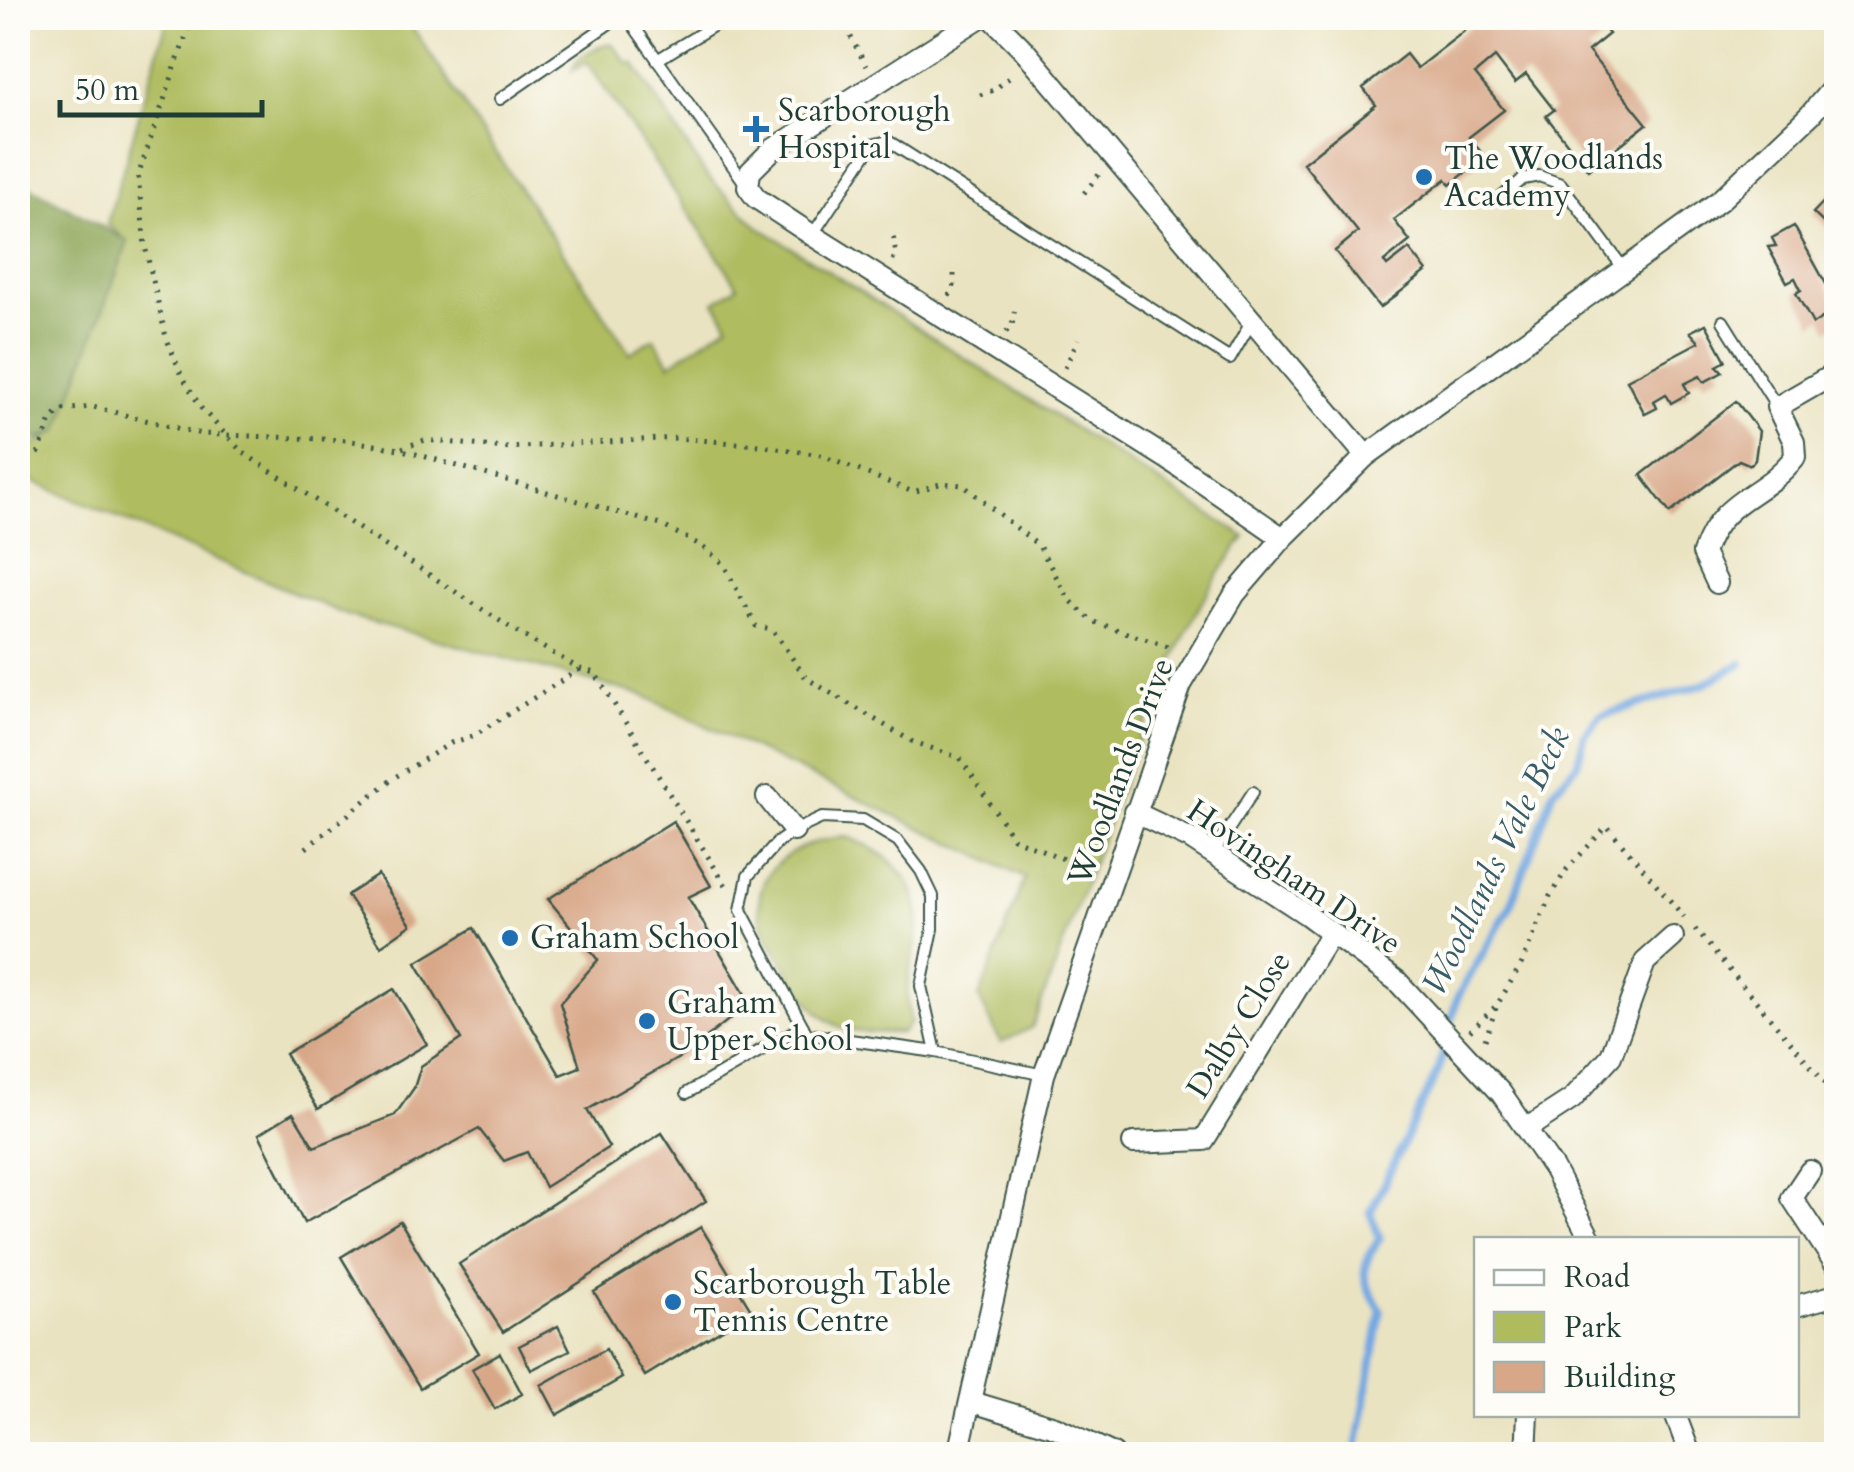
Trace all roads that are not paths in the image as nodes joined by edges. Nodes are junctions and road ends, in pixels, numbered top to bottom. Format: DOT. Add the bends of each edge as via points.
graph roads {
  1 [pos="617,18"];
  2 [pos="628,18"];
  3 [pos="726,18"];
  4 [pos="978,18"];
  5 [pos="992,18"];
  6 [pos="658,60"];
  7 [pos="1836,84"];
  8 [pos="500,99"];
  9 [pos="748,187"];
  10 [pos="1503,196"];
  11 [pos="812,235"];
  12 [pos="1624,270"];
  13 [pos="1253,320"];
  14 [pos="1723,322"];
  15 [pos="1836,373"];
  16 [pos="1777,406"];
  17 [pos="1366,456"];
  18 [pos="1283,538"];
  19 [pos="1717,583"];
  20 [pos="1253,792"];
  21 [pos="767,798"];
  22 [pos="1134,812"];
  23 [pos="794,832"];
  24 [pos="1213,853"];
  25 [pos="1332,933"];
  26 [pos="1673,937"];
  27 [pos="803,1026"];
  28 [pos="936,1052"];
  29 [pos="1044,1075"];
  30 [pos="686,1093"];
  31 [pos="1526,1130"];
  32 [pos="1133,1143"];
  33 [pos="1810,1171"];
  34 [pos="1588,1237"];
  35 [pos="1836,1265"];
  36 [pos="1836,1295"];
  37 [pos="1799,1305"];
  38 [pos="972,1402"];
  39 [pos="1528,1417"];
  40 [pos="1676,1417"];
  41 [pos="958,1454"];
  42 [pos="1112,1454"];
  43 [pos="1526,1454"];
  44 [pos="1690,1454"];
  1 -- 8 [label="lane"];
  2 -- 6 [label="lane"];
  3 -- 6 [label="lane"];
  4 -- 9 [label="street" via="757,162"];
  5 -- 13 [label="street"];
  6 -- 9 [label="lane"];
  7 -- 12 [label="street, Woodlands Drive" via="1719,201"];
  9 -- 11 [label="street"];
  10 -- 12 [label="lane" via="1523,179 1561,184"];
  11 -- 13 [label="lane" via="872,145 888,140 1230,359"];
  11 -- 18 [label="street"];
  12 -- 17 [label="street, Woodlands Drive"];
  13 -- 17 [label="street"];
  14 -- 16 [label="lane"];
  15 -- 16 [label="street"];
  16 -- 19 [label="street" via="1795,457 1711,530 1703,553"];
  17 -- 18 [label="street, Woodlands Drive"];
  18 -- 22 [label="street, Woodlands Drive" via="1235,594 1181,685"];
  20 -- 24 [label="lane"];
  21 -- 23 [label="street"];
  22 -- 24 [label="street, Hovingham Drive"];
  22 -- 29 [label="street, Woodlands Drive"];
  23 -- 27 [label="lane" via="748,876 741,910"];
  23 -- 28 [label="lane" via="822,818 864,820 898,841 921,870 932,896 933,929 921,986"];
  24 -- 25 [label="street, Hovingham Drive"];
  25 -- 31 [label="street, Hovingham Drive" via="1396,981 1501,1093"];
  25 -- 32 [label="street, Dalby Close" via="1204,1140"];
  26 -- 31 [label="street" via="1645,962 1610,1056 1572,1099"];
  27 -- 28 [label="lane" via="807,1034"];
  27 -- 30 [label="lane"];
  28 -- 29 [label="lane"];
  29 -- 38 [label="street, Woodlands Drive"];
  31 -- 34 [label="street, Hovingham Drive"];
  33 -- 35 [label="street" via="1792,1198"];
  36 -- 37 [label="street"];
  38 -- 41 [label="street, Woodlands Drive"];
  38 -- 42 [label="street" via="1055,1427"];
  39 -- 43 [label="street"];
  40 -- 44 [label="street"];
}
